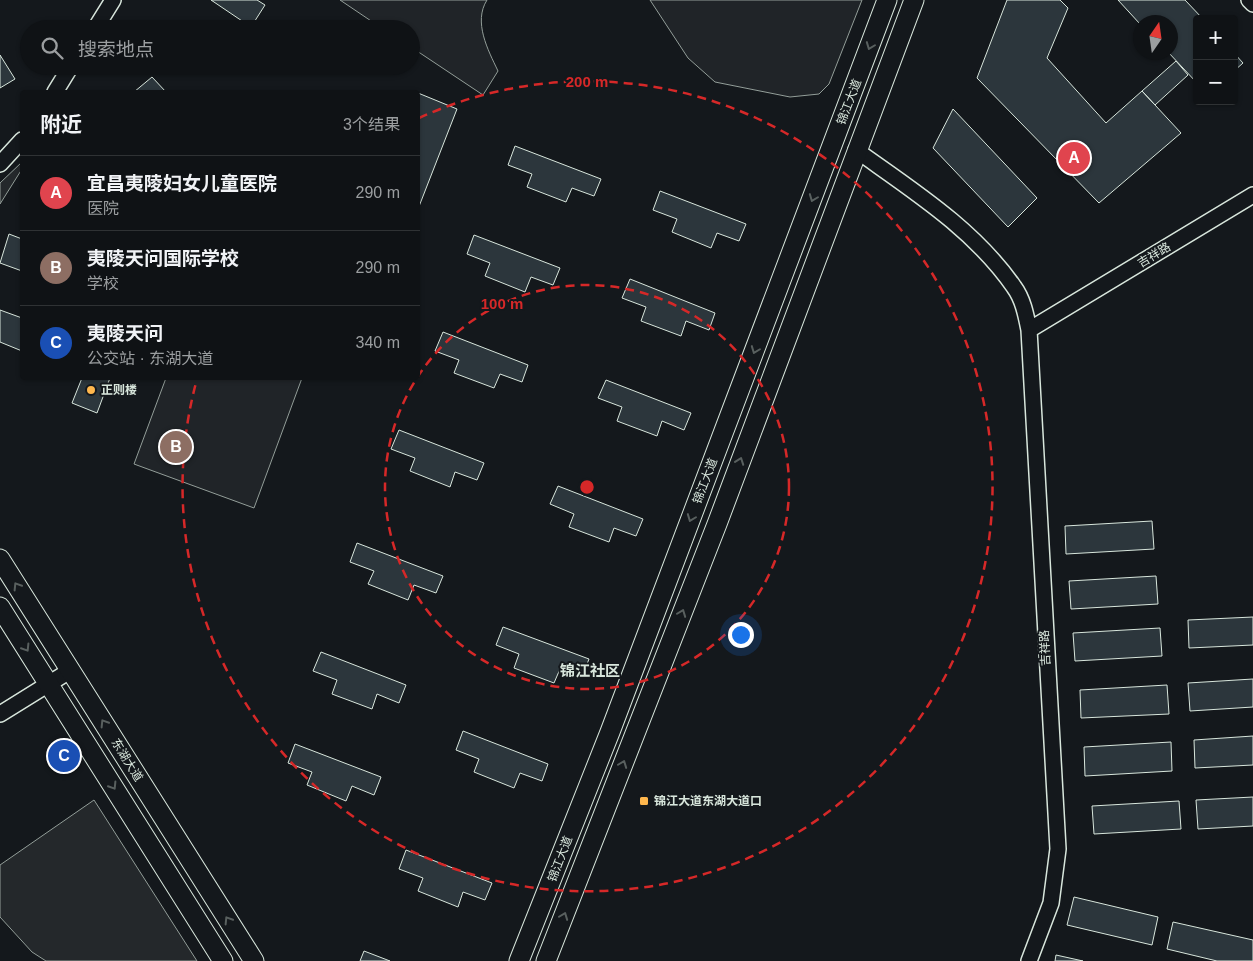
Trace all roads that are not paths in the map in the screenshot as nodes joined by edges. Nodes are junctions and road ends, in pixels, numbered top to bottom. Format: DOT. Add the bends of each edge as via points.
graph roads {
  1 [pos="113,0"];
  2 [pos="887,0"];
  3 [pos="914,0"];
  4 [pos="1249,0"];
  5 [pos="1253,4"];
  6 [pos="101,20"];
  7 [pos="65,75"];
  8 [pos="56,90"];
  9 [pos="20,142"];
  10 [pos="856,150"];
  11 [pos="0,164"];
  12 [pos="1253,195"];
  13 [pos="1029,330"];
  14 [pos="0,559"];
  15 [pos="0,607"];
  16 [pos="71,670"];
  17 [pos="49,684"];
  18 [pos="0,714"];
  19 [pos="223,961"];
  20 [pos="254,961"];
  21 [pos="519,961"];
  22 [pos="546,961"];
  23 [pos="1029,961"];
  1 -- 6 [label="street"];
  2 -- 21 [label="main road, 锦江大道, one-way" via="610,732"];
  3 -- 10 [label="main road, 锦江大道"];
  4 -- 5 [label="street"];
  7 -- 8 [label="street"];
  9 -- 11 [label="street"];
  10 -- 13 [label="street, 吉祥路" via="930,203 980,247 1015,288"];
  22 -- 10 [label="main road, 锦江大道, one-way" via="717,524"];
  12 -- 13 [label="street, 吉祥路"];
  13 -- 23 [label="street, 吉祥路" via="1058,849 1051,903"];
  16 -- 14 [label="main road, 东湖大道, one-way"];
  15 -- 17 [label="main road, 东湖大道, one-way"];
  16 -- 17 [label="street"];
  20 -- 16 [label="main road, 东湖大道, one-way"];
  17 -- 18 [label="street"];
  17 -- 19 [label="main road, 东湖大道, one-way"];
}
